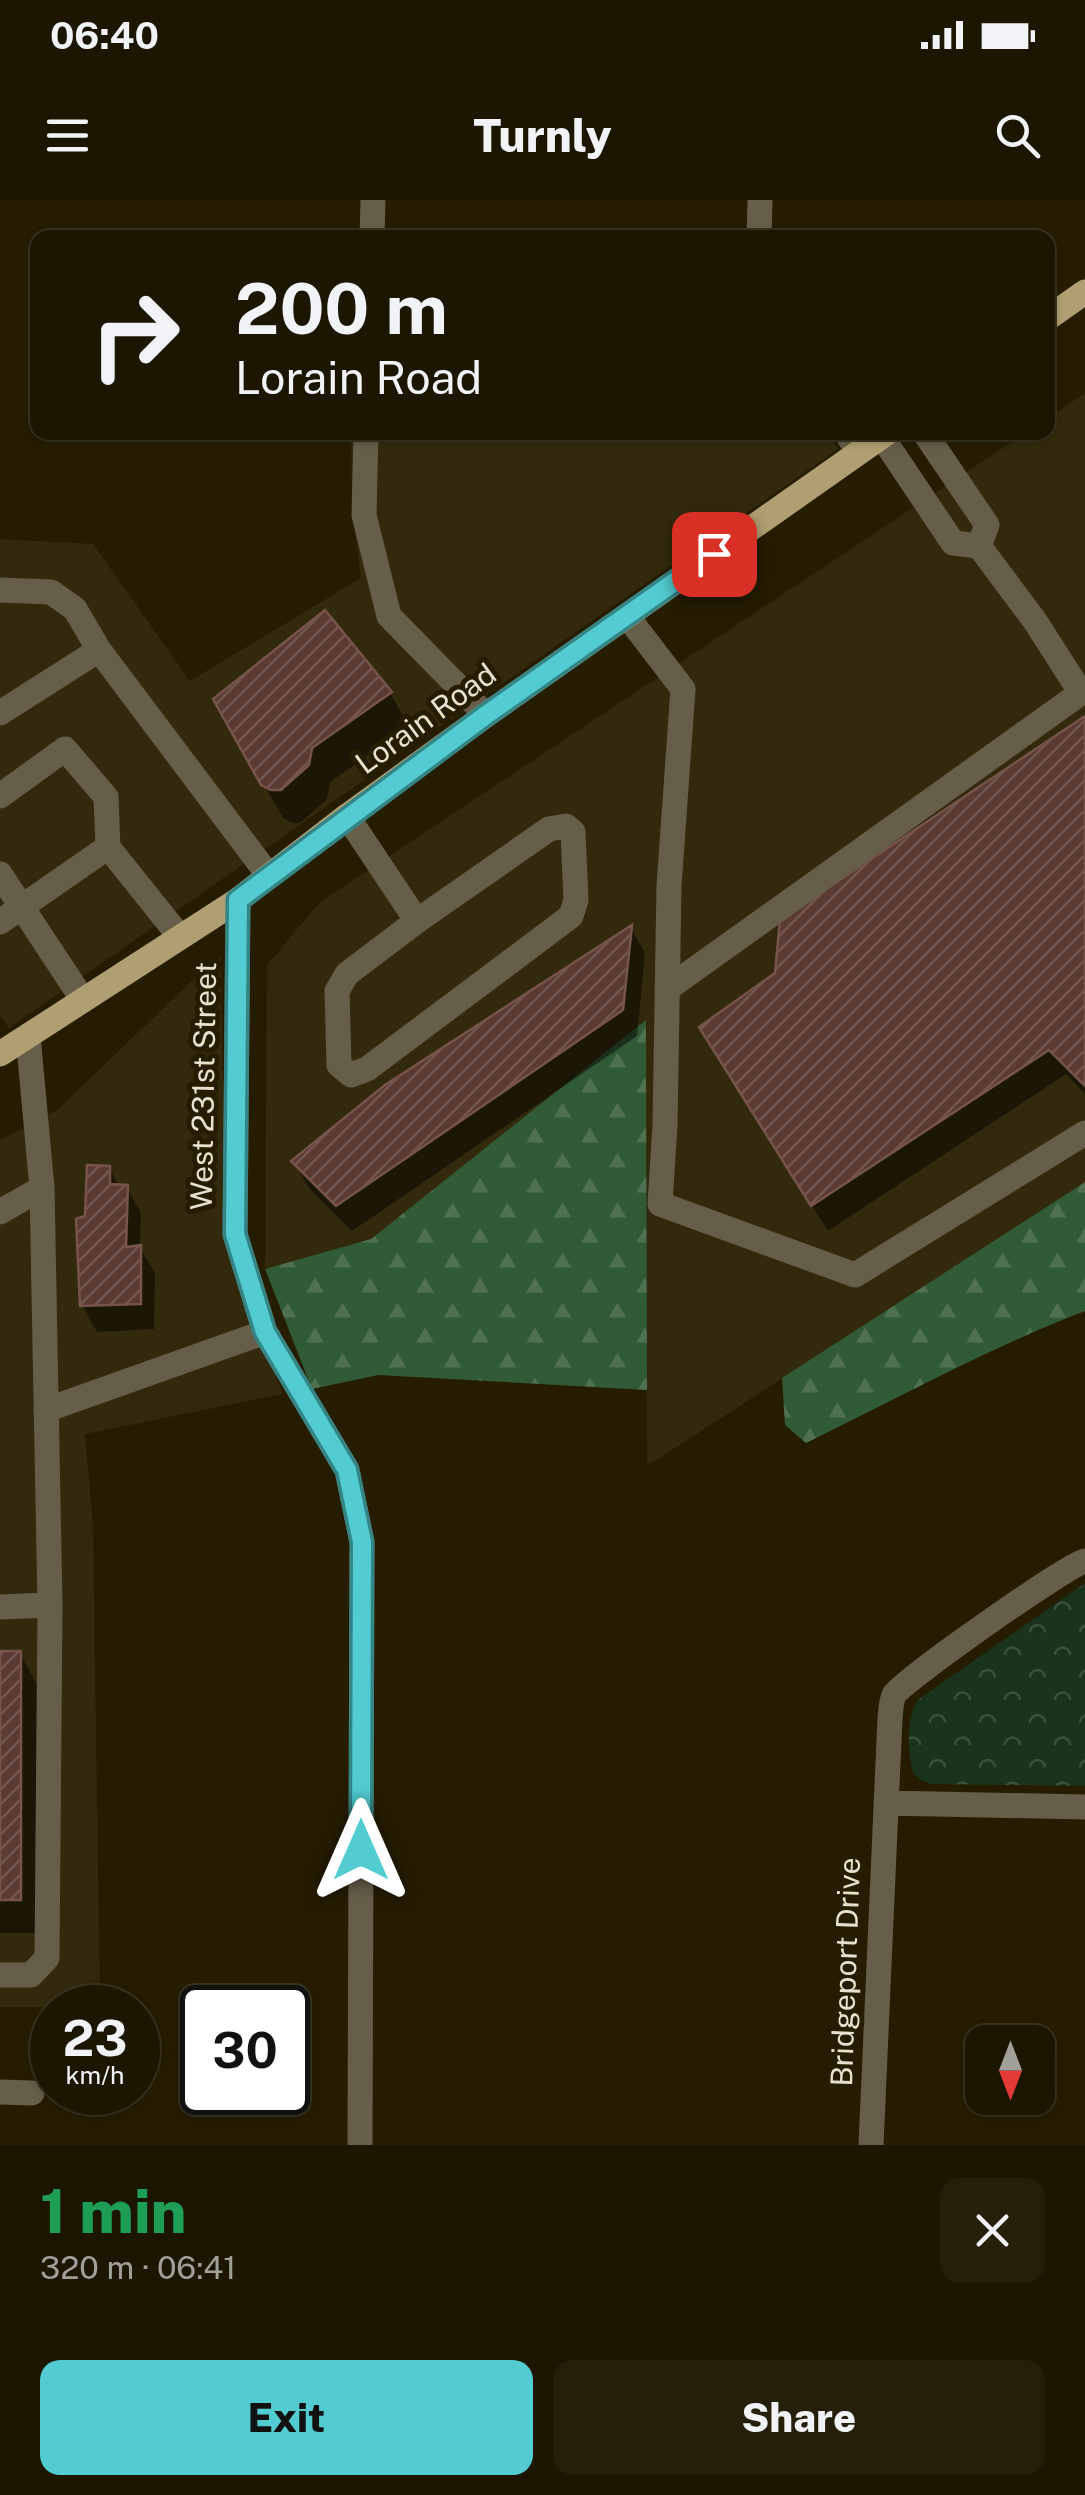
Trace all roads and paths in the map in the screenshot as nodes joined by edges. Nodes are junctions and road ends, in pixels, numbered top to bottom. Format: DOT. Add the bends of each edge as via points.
graph roads {
  1 [pos="373,200"];
  2 [pos="760,200"];
  3 [pos="372,230"];
  4 [pos="759,230"];
  5 [pos="1085,292"];
  6 [pos="1055,313"];
  7 [pos="366,440"];
  8 [pos="888,440"];
  9 [pos="929,440"];
  10 [pos="852,442"];
  11 [pos="979,546"];
  12 [pos="0,590"];
  13 [pos="627,616"];
  14 [pos="99,650"];
  15 [pos="1083,692"];
  16 [pos="0,713"];
  17 [pos="486,715"];
  18 [pos="0,796"];
  19 [pos="347,816"];
  20 [pos="108,847"];
  21 [pos="0,874"];
  22 [pos="269,876"];
  23 [pos="238,900"];
  24 [pos="22,907"];
  25 [pos="418,921"];
  26 [pos="0,922"];
  27 [pos="180,937"];
  28 [pos="668,989"];
  29 [pos="83,1000"];
  30 [pos="28,1036"];
  31 [pos="1,1050"];
  32 [pos="1085,1133"];
  33 [pos="42,1188"];
  34 [pos="0,1212"];
  35 [pos="265,1332"];
  36 [pos="46,1410"];
  37 [pos="1085,1561"];
  38 [pos="50,1605"];
  39 [pos="0,1607"];
  40 [pos="886,1802"];
  41 [pos="1085,1807"];
  42 [pos="0,1975"];
  43 [pos="0,2092"];
  44 [pos="30,2093"];
  45 [pos="360,2145"];
  46 [pos="871,2145"];
  1 -- 3 [label="street"];
  2 -- 4 [label="street"];
  5 -- 6 [label="main road"];
  7 -- 17 [label="street" via="364,515 389,616"];
  8 -- 11 [label="street" via="953,543"];
  9 -- 11 [label="street" via="986,525"];
  10 -- 13 [label="main road, Lorain Road"];
  11 -- 15 [label="street"];
  12 -- 14 [label="street" via="51,592 75,609"];
  13 -- 17 [label="main road, Lorain Road"];
  13 -- 28 [label="street" via="682,689"];
  14 -- 16 [label="street"];
  14 -- 22 [label="street"];
  15 -- 28 [label="street"];
  17 -- 19 [label="main road, Lorain Road"];
  18 -- 20 [label="street" via="65,749 106,797"];
  19 -- 22 [label="main road, Lorain Road"];
  19 -- 25 [label="street"];
  20 -- 24 [label="street"];
  20 -- 27 [label="street"];
  21 -- 24 [label="street"];
  22 -- 23 [label="main road, Lorain Road"];
  23 -- 27 [label="main road, Lorain Road"];
  23 -- 35 [label="street, West 231st Street" via="235,1234"];
  24 -- 26 [label="street"];
  24 -- 29 [label="street"];
  25 -- 25 [label="street" via="347,974 337,991 339,1065 350,1075 367,1069 571,916 574,832 566,826 549,829"];
  27 -- 29 [label="main road, Lorain Road"];
  28 -- 32 [label="street" via="660,1204 855,1275"];
  29 -- 30 [label="main road, Lorain Road"];
  30 -- 31 [label="main road, Lorain Road"];
  30 -- 33 [label="street"];
  33 -- 34 [label="street"];
  33 -- 36 [label="street"];
  35 -- 36 [label="street"];
  35 -- 45 [label="street, West 231st Street" via="347,1470 362,1542"];
  36 -- 38 [label="street"];
  37 -- 40 [label="street, Bridgeport Drive" via="894,1694"];
  38 -- 39 [label="street"];
  38 -- 42 [label="street" via="46,1958 30,1976"];
  40 -- 41 [label="street"];
  40 -- 46 [label="street, Bridgeport Drive"];
  43 -- 44 [label="street"];
}
